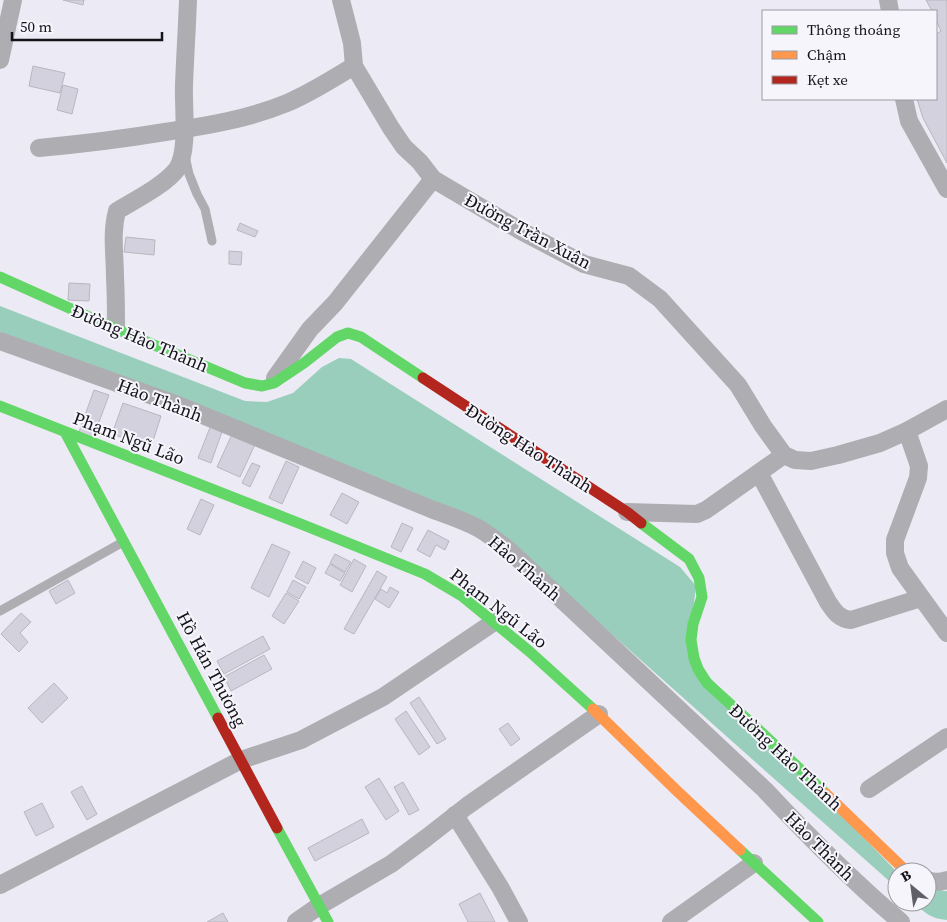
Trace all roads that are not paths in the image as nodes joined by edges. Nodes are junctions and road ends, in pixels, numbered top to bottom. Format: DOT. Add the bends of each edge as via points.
graph roads {
  1 [pos="13,0"];
  2 [pos="188,0"];
  3 [pos="341,0"];
  4 [pos="0,60"];
  5 [pos="354,66"];
  6 [pos="904,100"];
  7 [pos="184,130"];
  8 [pos="39,148"];
  9 [pos="184,148"];
  10 [pos="433,178"];
  11 [pos="947,189"];
  12 [pos="212,241"];
  13 [pos="0,277"];
  14 [pos="116,329"];
  15 [pos="0,341"];
  16 [pos="269,385"];
  17 [pos="0,406"];
  18 [pos="947,409"];
  19 [pos="907,431"];
  20 [pos="65,432"];
  21 [pos="784,455"];
  22 [pos="759,473"];
  23 [pos="627,512"];
  24 [pos="124,542"];
  25 [pos="921,598"];
  26 [pos="0,611"];
  27 [pos="494,622"];
  28 [pos="947,633"];
  29 [pos="598,714"];
  30 [pos="947,737"];
  31 [pos="241,760"];
  32 [pos="869,789"];
  33 [pos="455,815"];
  34 [pos="898,862"];
  35 [pos="754,863"];
  36 [pos="0,885"];
  37 [pos="319,906"];
  38 [pos="296,922"];
  39 [pos="328,922"];
  40 [pos="520,922"];
  41 [pos="671,922"];
  42 [pos="818,922"];
  43 [pos="901,922"];
  1 -- 4 [label="street"];
  2 -- 7 [label="street"];
  3 -- 5 [label="street, Đường Trần Xuân"];
  5 -- 7 [label="street" via="310,92 268,110"];
  5 -- 10 [label="street, Đường Trần Xuân" via="404,147"];
  6 -- 11 [label="street" via="909,121"];
  7 -- 8 [label="street"];
  7 -- 9 [label="street"];
  9 -- 12 [label="lane" via="189,174 205,209"];
  9 -- 14 [label="street" via="182,159 168,178 118,211 113,237"];
  10 -- 16 [label="street" via="335,303 310,329"];
  10 -- 21 [label="street, Đường Trần Xuân" via="521,231 584,264 629,276 660,299 738,385"];
  13 -- 14 [label="street, Đường Hào Thành"];
  14 -- 16 [label="street, Đường Hào Thành" via="245,383"];
  15 -- 43 [label="street, Hào Thành" via="178,405 478,528 510,551"];
  16 -- 23 [label="street, Đường Hào Thành" via="336,337 353,334"];
  17 -- 20 [label="street, Phạm Ngũ Lão"];
  18 -- 19 [label="street"];
  19 -- 21 [label="street" via="880,443 811,461"];
  19 -- 25 [label="street" via="919,466 918,478 895,540 895,552 900,568"];
  20 -- 24 [label="street, Hồ Hán Thương"];
  20 -- 27 [label="street, Phạm Ngũ Lão" via="425,574 462,596"];
  21 -- 22 [label="street"];
  22 -- 23 [label="street" via="697,514"];
  22 -- 25 [label="street" via="835,613 851,620"];
  23 -- 34 [label="street, Đường Hào Thành" via="689,560 700,578 702,597 691,640 698,669 707,683"];
  24 -- 26 [label="lane"];
  24 -- 31 [label="street, Hồ Hán Thương"];
  25 -- 28 [label="street"];
  27 -- 29 [label="street, Phạm Ngũ Lão"];
  27 -- 31 [label="street" via="383,697 301,740"];
  29 -- 33 [label="street"];
  29 -- 35 [label="street, Phạm Ngũ Lão"];
  30 -- 32 [label="street"];
  31 -- 36 [label="street"];
  31 -- 37 [label="street, Hồ Hán Thương"];
  33 -- 37 [label="street" via="391,864"];
  33 -- 40 [label="street"];
  35 -- 41 [label="street"];
  35 -- 42 [label="street, Phạm Ngũ Lão"];
  37 -- 38 [label="street"];
  37 -- 39 [label="street, Hồ Hán Thương"];
}
